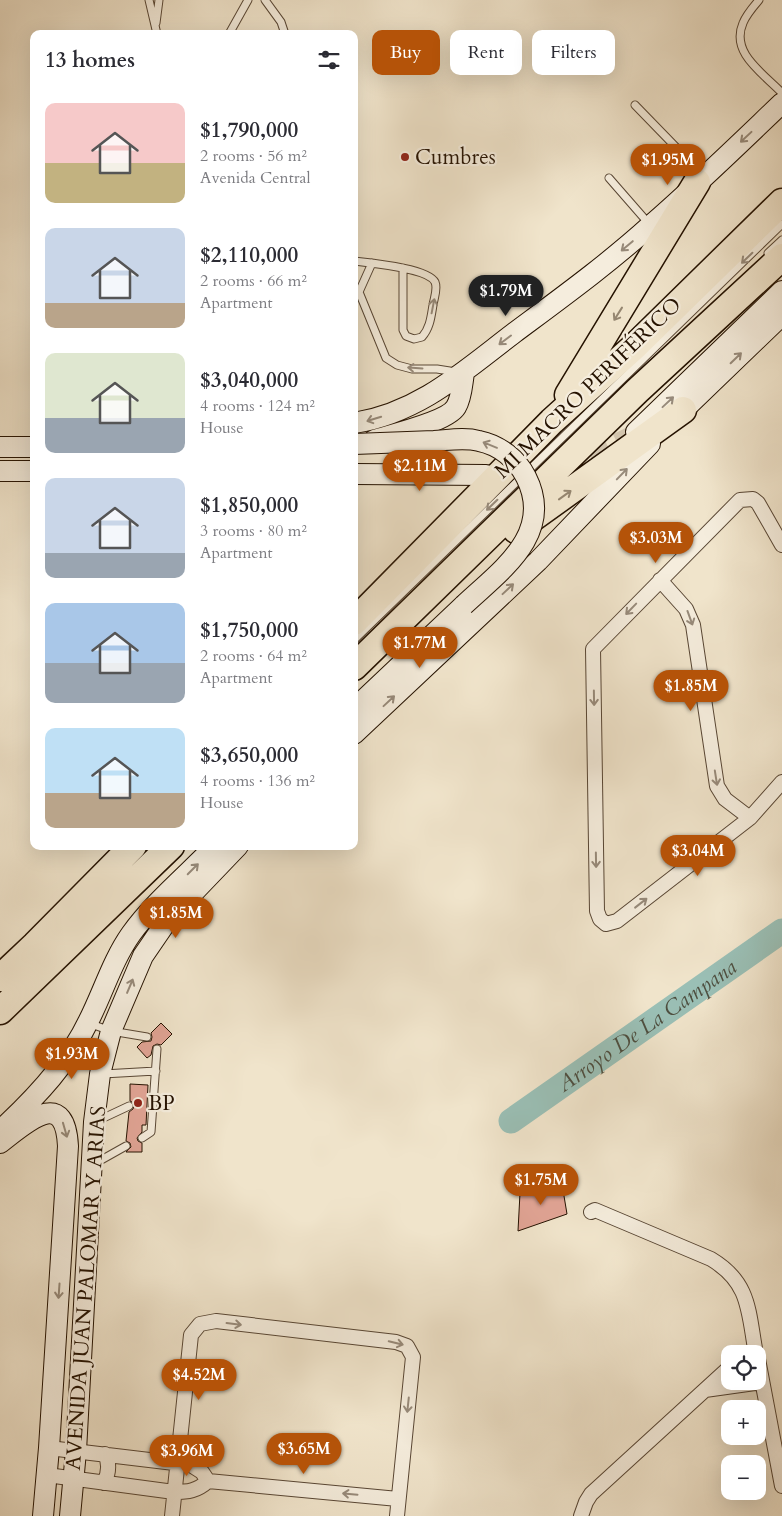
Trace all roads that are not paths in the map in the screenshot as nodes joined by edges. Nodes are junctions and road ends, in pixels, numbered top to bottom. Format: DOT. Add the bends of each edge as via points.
graph roads {
  1 [pos="149,0"];
  2 [pos="159,0"];
  3 [pos="248,0"];
  4 [pos="265,0"];
  5 [pos="759,0"];
  6 [pos="155,26"];
  7 [pos="156,30"];
  8 [pos="231,30"];
  9 [pos="284,30"];
  10 [pos="782,93"];
  11 [pos="782,103"];
  12 [pos="635,105"];
  13 [pos="609,178"];
  14 [pos="701,179"];
  15 [pos="782,202"];
  16 [pos="782,224"];
  17 [pos="658,233"];
  18 [pos="782,240"];
  19 [pos="772,258"];
  20 [pos="358,261"];
  21 [pos="372,263"];
  22 [pos="403,268"];
  23 [pos="358,286"];
  24 [pos="782,292"];
  25 [pos="358,294"];
  26 [pos="782,315"];
  27 [pos="464,373"];
  28 [pos="683,410"];
  29 [pos="552,421"];
  30 [pos="358,422"];
  31 [pos="633,435"];
  32 [pos="358,444"];
  33 [pos="358,445"];
  34 [pos="0,446"];
  35 [pos="30,447"];
  36 [pos="0,471"];
  37 [pos="30,471"];
  38 [pos="538,473"];
  39 [pos="358,474"];
  40 [pos="486,475"];
  41 [pos="523,487"];
  42 [pos="776,523"];
  43 [pos="782,545"];
  44 [pos="660,580"];
  45 [pos="426,595"];
  46 [pos="358,618"];
  47 [pos="358,636"];
  48 [pos="358,663"];
  49 [pos="358,705"];
  50 [pos="358,730"];
  51 [pos="782,782"];
  52 [pos="750,818"];
  53 [pos="129,850"];
  54 [pos="138,850"];
  55 [pos="167,850"];
  56 [pos="211,850"];
  57 [pos="234,850"];
  58 [pos="0,978"];
  59 [pos="0,987"];
  60 [pos="0,1011"];
  61 [pos="88,1023"];
  62 [pos="111,1031"];
  63 [pos="147,1037"];
  64 [pos="157,1049"];
  65 [pos="156,1071"];
  66 [pos="100,1074"];
  67 [pos="129,1106"];
  68 [pos="94,1122"];
  69 [pos="0,1131"];
  70 [pos="142,1138"];
  71 [pos="0,1143"];
  72 [pos="126,1146"];
  73 [pos="92,1166"];
  74 [pos="591,1212"];
  75 [pos="751,1345"];
  76 [pos="721,1375"];
  77 [pos="721,1388"];
  78 [pos="705,1390"];
  79 [pos="764,1390"];
  80 [pos="49,1448"];
  81 [pos="76,1451"];
  82 [pos="105,1454"];
  83 [pos="178,1463"];
  84 [pos="47,1475"];
  85 [pos="74,1478"];
  86 [pos="208,1481"];
  87 [pos="104,1482"];
  88 [pos="782,1486"];
  89 [pos="174,1492"];
  90 [pos="398,1499"];
  91 [pos="43,1516"];
  92 [pos="70,1516"];
  93 [pos="172,1516"];
  94 [pos="396,1516"];
  95 [pos="581,1516"];
  1 -- 6 [label="lane"];
  2 -- 6 [label="lane"];
  3 -- 8 [label="lane"];
  4 -- 9 [label="lane"];
  5 -- 10 [label="lane" via="743,20 739,42 744,54"];
  6 -- 7 [label="lane"];
  11 -- 14 [label="main road, one-way"];
  12 -- 14 [label="lane"];
  13 -- 17 [label="lane"];
  14 -- 17 [label="highway"];
  15 -- 29 [label="highway" via="636,345"];
  16 -- 47 [label="lane, MI MACRO PERIFÉRICO, one-way"];
  17 -- 27 [label="main road, one-way" via="601,268"];
  17 -- 29 [label="highway, one-way"];
  18 -- 19 [label="lane"];
  19 -- 45 [label="highway"];
  20 -- 21 [label="lane"];
  21 -- 22 [label="lane"];
  21 -- 23 [label="lane"];
  22 -- 22 [label="lane, one-way" via="403,330 406,336 414,339 422,337 429,328 436,288 429,274"];
  31 -- 24 [label="main road, one-way"];
  27 -- 25 [label="lane, one-way" via="412,369 386,358"];
  28 -- 26 [label="main road, one-way"];
  27 -- 30 [label="main road, one-way" via="404,408"];
  27 -- 32 [label="main road" via="455,409 442,418"];
  45 -- 28 [label="highway, one-way"];
  50 -- 28 [label="main road, one-way" via="538,561"];
  29 -- 46 [label="highway"];
  49 -- 33 [label="main road, one-way, bridge" via="518,553 534,518 533,499 524,472 497,447 480,441 460,440"];
  34 -- 35 [label="main road"];
  36 -- 37 [label="main road"];
  38 -- 41 [label="lane, MI MACRO PERIFÉRICO"];
  39 -- 40 [label="main road"];
  42 -- 43 [label="street"];
  42 -- 44 [label="street" via="753,499 740,500"];
  44 -- 52 [label="street, one-way" via="686,608 693,625 717,786 725,799"];
  44 -- 52 [label="street, one-way" via="593,649 597,911 600,920 606,924 617,921"];
  45 -- 48 [label="highway"];
  51 -- 52 [label="street"];
  53 -- 58 [label="highway"];
  54 -- 59 [label="lane"];
  55 -- 60 [label="highway"];
  61 -- 56 [label="main road, one-way" via="116,958 132,933"];
  62 -- 57 [label="main road, AVENIDA JUAN PALOMAR Y ARIAS, one-way" via="148,948 170,918"];
  61 -- 62 [label="lane"];
  61 -- 69 [label="main road" via="60,1067"];
  62 -- 63 [label="lane"];
  62 -- 66 [label="main road, AVENIDA JUAN PALOMAR Y ARIAS"];
  64 -- 65 [label="lane"];
  65 -- 66 [label="lane"];
  65 -- 70 [label="lane" via="151,1098 151,1132"];
  66 -- 68 [label="main road, AVENIDA JUAN PALOMAR Y ARIAS"];
  67 -- 68 [label="lane"];
  68 -- 73 [label="main road, AVENIDA JUAN PALOMAR Y ARIAS"];
  71 -- 80 [label="main road, AVENIDA JUAN PALOMAR Y ARIAS, one-way" via="37,1116 50,1113 64,1122 67,1134"];
  72 -- 73 [label="lane"];
  73 -- 81 [label="main road, AVENIDA JUAN PALOMAR Y ARIAS"];
  74 -- 75 [label="street" via="595,1210 723,1266 745,1295"];
  76 -- 78 [label="street"];
  77 -- 78 [label="street"];
  78 -- 95 [label="street" via="591,1494"];
  79 -- 88 [label="street"];
  80 -- 81 [label="street"];
  80 -- 84 [label="main road, AVENIDA JUAN PALOMAR Y ARIAS"];
  81 -- 82 [label="street"];
  81 -- 85 [label="main road, AVENIDA JUAN PALOMAR Y ARIAS"];
  82 -- 83 [label="street"];
  82 -- 87 [label="street" via="109,1468"];
  83 -- 86 [label="street" via="191,1465"];
  83 -- 89 [label="street"];
  83 -- 90 [label="street, one-way" via="191,1335 200,1324 216,1321 396,1342 407,1346 413,1357"];
  84 -- 85 [label="street"];
  84 -- 91 [label="main road, AVENIDA JUAN PALOMAR Y ARIAS"];
  85 -- 87 [label="street"];
  85 -- 92 [label="main road, AVENIDA JUAN PALOMAR Y ARIAS"];
  86 -- 89 [label="street" via="190,1492"];
  90 -- 86 [label="street, one-way"];
  87 -- 89 [label="street"];
  89 -- 93 [label="street"];
  90 -- 94 [label="street"];
}
